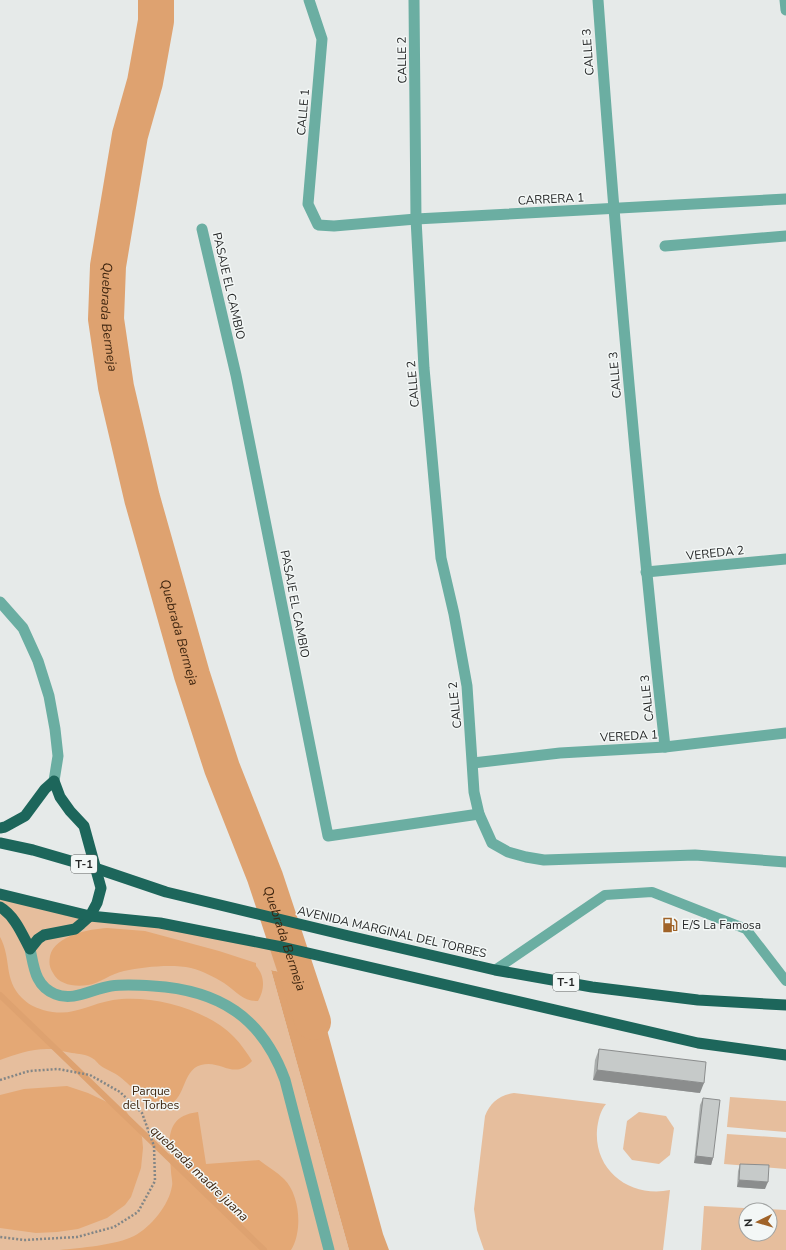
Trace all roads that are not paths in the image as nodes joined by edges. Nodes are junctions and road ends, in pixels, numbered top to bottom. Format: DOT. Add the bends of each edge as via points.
graph roads {
  1 [pos="309,0"];
  2 [pos="414,0"];
  3 [pos="598,0"];
  4 [pos="785,0"];
  5 [pos="786,10"];
  6 [pos="786,199"];
  7 [pos="613,209"];
  8 [pos="416,219"];
  9 [pos="318,225"];
  10 [pos="202,229"];
  11 [pos="786,236"];
  12 [pos="665,246"];
  13 [pos="786,559"];
  14 [pos="646,572"];
  15 [pos="0,602"];
  16 [pos="786,733"];
  17 [pos="665,747"];
  18 [pos="473,764"];
  19 [pos="54,781"];
  20 [pos="479,814"];
  21 [pos="0,828"];
  22 [pos="0,844"];
  23 [pos="786,862"];
  24 [pos="95,868"];
  25 [pos="0,894"];
  26 [pos="0,907"];
  27 [pos="90,916"];
  28 [pos="30,949"];
  29 [pos="495,970"];
  30 [pos="786,981"];
  31 [pos="786,1005"];
  32 [pos="786,1055"];
  33 [pos="329,1250"];
  1 -- 9 [label="street, CALLE 1" via="322,39 308,204"];
  2 -- 8 [label="street, CALLE 2"];
  3 -- 7 [label="street, CALLE 3"];
  4 -- 5 [label="street"];
  6 -- 7 [label="street, CARRERA 1"];
  7 -- 8 [label="street, CARRERA 1"];
  7 -- 14 [label="street, CALLE 3"];
  8 -- 9 [label="street, CARRERA 1"];
  8 -- 18 [label="street, CALLE 2" via="424,368 441,558 467,686"];
  10 -- 20 [label="street, PASAJE EL CAMBIO" via="236,374 328,836"];
  11 -- 12 [label="street"];
  13 -- 14 [label="street, VEREDA 2"];
  14 -- 17 [label="street, CALLE 3"];
  15 -- 19 [label="street" via="23,628 50,696 58,756"];
  16 -- 17 [label="street, VEREDA 1"];
  17 -- 18 [label="street, VEREDA 1" via="560,753"];
  18 -- 20 [label="street, CALLE 2" via="474,792"];
  19 -- 21 [label="highway" via="45,789 26,816"];
  19 -- 24 [label="highway" via="60,797 84,826"];
  20 -- 23 [label="street, CALLE 2" via="492,843 508,852 544,860 695,854"];
  22 -- 24 [label="highway, AVENIDA MARGINAL DEL TORBES / T-1" via="33,850"];
  24 -- 27 [label="highway" via="101,888"];
  24 -- 29 [label="highway, AVENIDA MARGINAL DEL TORBES / T-1" via="166,892"];
  25 -- 27 [label="highway, T-1"];
  26 -- 28 [label="highway" via="13,919"];
  27 -- 28 [label="highway" via="75,929 44,935"];
  27 -- 32 [label="highway, T-1" via="160,923 228,936 698,1043"];
  28 -- 33 [label="street" via="36,976 44,988 55,995 72,997 120,985 172,987 199,992 216,999 246,1019 264,1040 282,1072"];
  29 -- 30 [label="lane" via="605,895 652,892 746,928"];
  29 -- 31 [label="highway, AVENIDA MARGINAL DEL TORBES / T-1" via="592,987 698,1000"];
}
